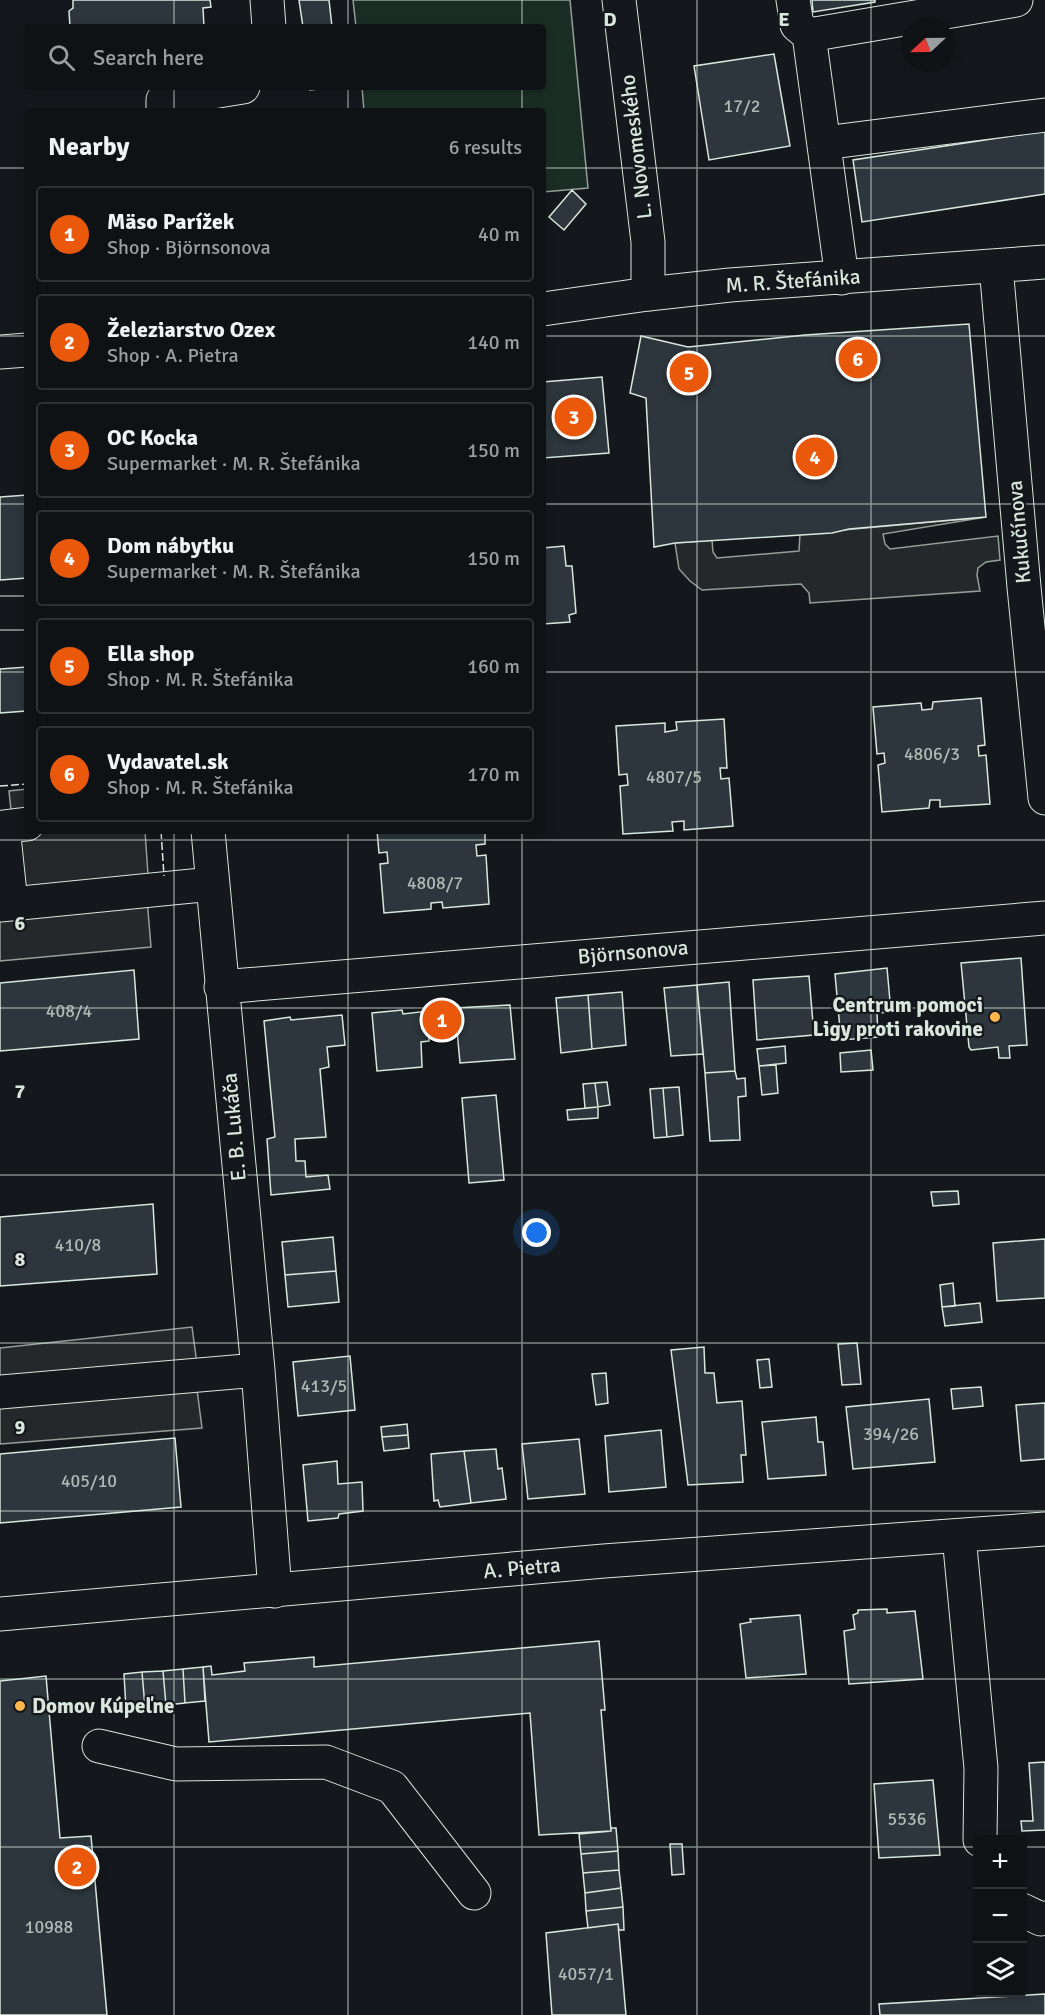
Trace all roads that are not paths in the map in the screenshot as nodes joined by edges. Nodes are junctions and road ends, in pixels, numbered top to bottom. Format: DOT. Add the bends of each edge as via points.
graph roads {
  1 [pos="267,0"];
  2 [pos="619,0"];
  3 [pos="793,0"];
  4 [pos="1003,1"];
  5 [pos="887,10"];
  6 [pos="269,24"];
  7 [pos="809,35"];
  8 [pos="225,90"];
  9 [pos="163,108"];
  10 [pos="1045,115"];
  11 [pos="824,143"];
  12 [pos="1045,262"];
  13 [pos="996,266"];
  14 [pos="842,278"];
  15 [pos="648,294"];
  16 [pos="546,309"];
  17 [pos="24,350"];
  18 [pos="0,352"];
  19 [pos="1040,687"];
  20 [pos="1045,798"];
  21 [pos="24,824"];
  22 [pos="208,834"];
  23 [pos="212,884"];
  24 [pos="5,904"];
  25 [pos="1045,918"];
  26 [pos="221,987"];
  27 [pos="258,1370"];
  28 [pos="0,1392"];
  29 [pos="1045,1529"];
  30 [pos="959,1536"];
  31 [pos="275,1591"];
  32 [pos="0,1614"];
  33 [pos="99,1746"];
  34 [pos="980,1835"];
  35 [pos="474,1893"];
  36 [pos="1027,1912"];
  37 [pos="1045,1918"];
  1 -- 6 [label="street"];
  2 -- 15 [label="street, L. Novomeského" via="648,242"];
  3 -- 7 [label="street" via="797,25"];
  4 -- 5 [label="street"];
  5 -- 7 [label="street"];
  7 -- 11 [label="street"];
  8 -- 9 [label="street" via="163,100"];
  10 -- 11 [label="street"];
  11 -- 14 [label="street"];
  12 -- 13 [label="street, M. R. Štefánika"];
  13 -- 14 [label="street, M. R. Štefánika"];
  13 -- 19 [label="street, Kukučínova"];
  14 -- 15 [label="street, M. R. Štefánika"];
  15 -- 16 [label="street, M. R. Štefánika"];
  17 -- 18 [label="street"];
  19 -- 20 [label="street, Kukučínova"];
  21 -- 24 [label="street" via="3,827"];
  22 -- 23 [label="street, E. B. Lukáča"];
  23 -- 24 [label="street"];
  23 -- 26 [label="street, E. B. Lukáča"];
  25 -- 26 [label="street, Björnsonova"];
  26 -- 27 [label="street, E. B. Lukáča"];
  27 -- 28 [label="street"];
  27 -- 31 [label="street, E. B. Lukáča"];
  29 -- 30 [label="street, A. Pietra"];
  30 -- 31 [label="street, A. Pietra" via="604,1561"];
  30 -- 34 [label="street" via="981,1768"];
  31 -- 32 [label="street, A. Pietra"];
  33 -- 35 [label="street" via="176,1764 326,1762 392,1787"];
  36 -- 37 [label="street"];
}
